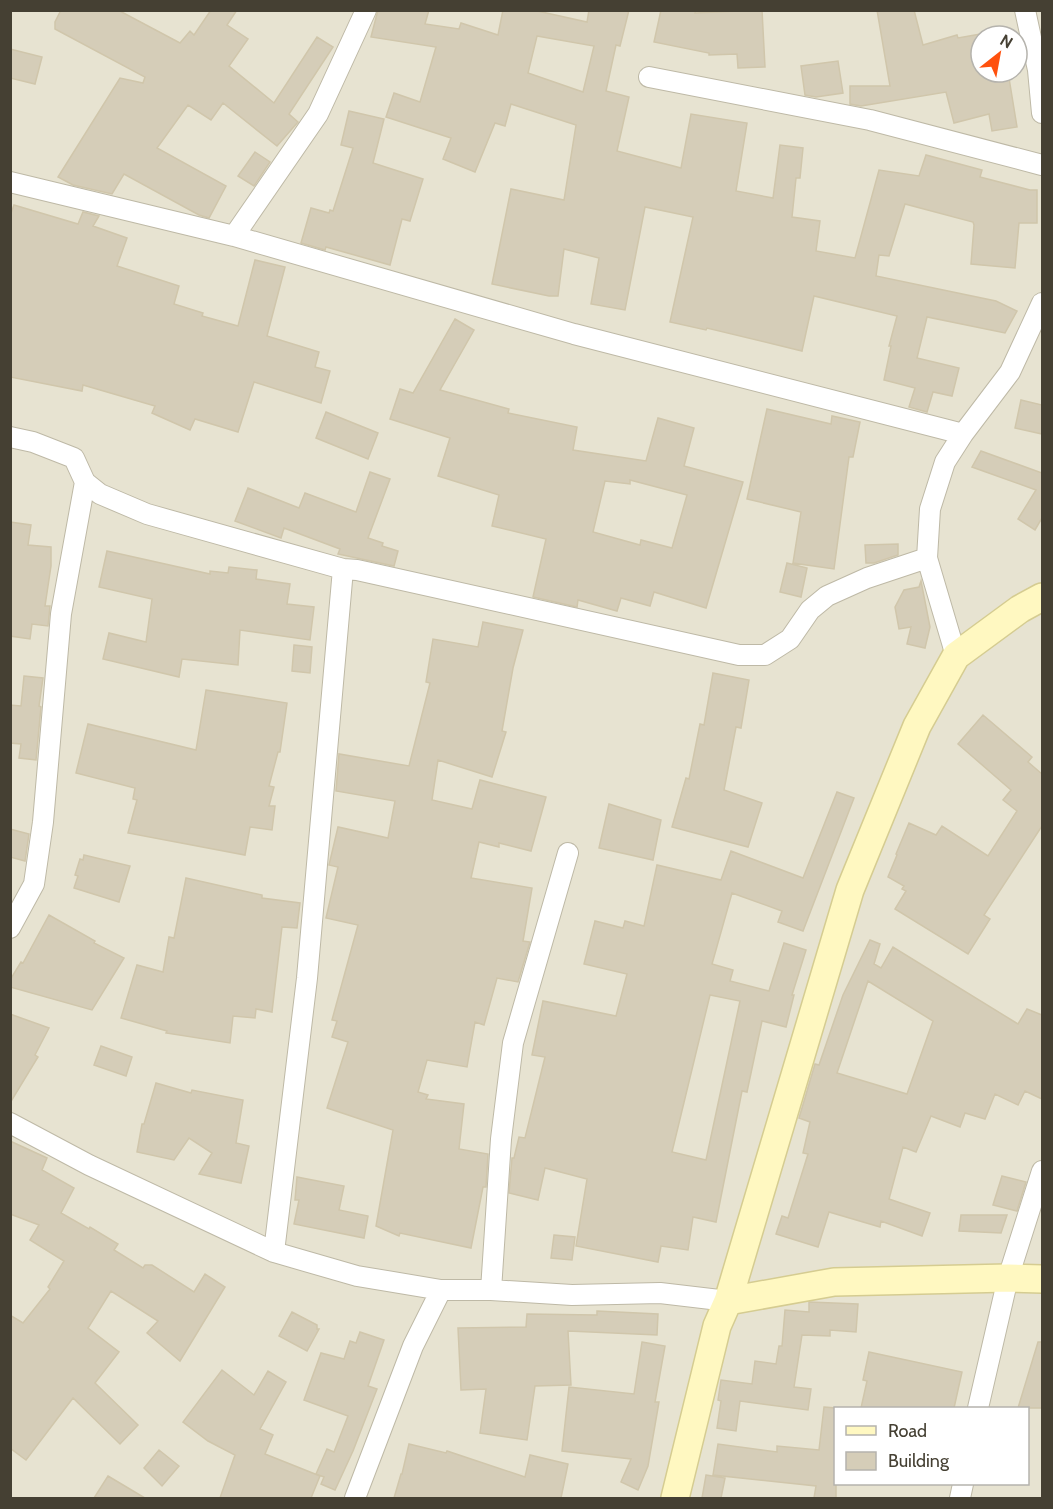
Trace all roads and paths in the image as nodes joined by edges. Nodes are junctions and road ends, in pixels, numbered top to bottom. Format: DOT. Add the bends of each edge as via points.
graph roads {
  1 [pos="366,10"];
  2 [pos="1025,10"];
  3 [pos="649,78"];
  4 [pos="1042,113"];
  5 [pos="1042,165"];
  6 [pos="10,182"];
  7 [pos="234,236"];
  8 [pos="1042,303"];
  9 [pos="963,434"];
  10 [pos="10,437"];
  11 [pos="85,482"];
  12 [pos="927,558"];
  13 [pos="343,570"];
  14 [pos="1042,597"];
  15 [pos="956,656"];
  16 [pos="568,853"];
  17 [pos="10,928"];
  18 [pos="10,1123"];
  19 [pos="1042,1171"];
  20 [pos="274,1252"];
  21 [pos="1008,1278"];
  22 [pos="1042,1279"];
  23 [pos="441,1290"];
  24 [pos="491,1290"];
  25 [pos="728,1301"];
  26 [pos="978,1407"];
  27 [pos="355,1498"];
  28 [pos="675,1498"];
  1 -- 7 [label="street" via="318,114"];
  2 -- 4 [label="street" via="1038,70"];
  3 -- 5 [label="street" via="870,120"];
  6 -- 7 [label="street"];
  7 -- 9 [label="street" via="574,334"];
  8 -- 9 [label="street" via="1010,372"];
  9 -- 12 [label="street" via="945,462 930,509"];
  10 -- 11 [label="street" via="74,458"];
  11 -- 13 [label="street" via="100,494 147,514"];
  11 -- 17 [label="street" via="61,614 43,822 33,884"];
  12 -- 13 [label="street" via="827,596 810,610 790,639 765,655 739,655"];
  12 -- 15 [label="street"];
  13 -- 20 [label="street" via="307,978"];
  14 -- 15 [label="street"];
  15 -- 25 [label="street" via="917,726 850,890"];
  16 -- 24 [label="street" via="513,1043 501,1139"];
  18 -- 20 [label="street" via="89,1165"];
  19 -- 21 [label="street"];
  20 -- 23 [label="street" via="357,1276"];
  21 -- 22 [label="street"];
  21 -- 25 [label="street" via="834,1282"];
  21 -- 26 [label="street"];
  23 -- 24 [label="street"];
  23 -- 27 [label="street" via="413,1346"];
  24 -- 25 [label="street" via="572,1295 660,1293"];
  25 -- 28 [label="street" via="717,1326"];
}
